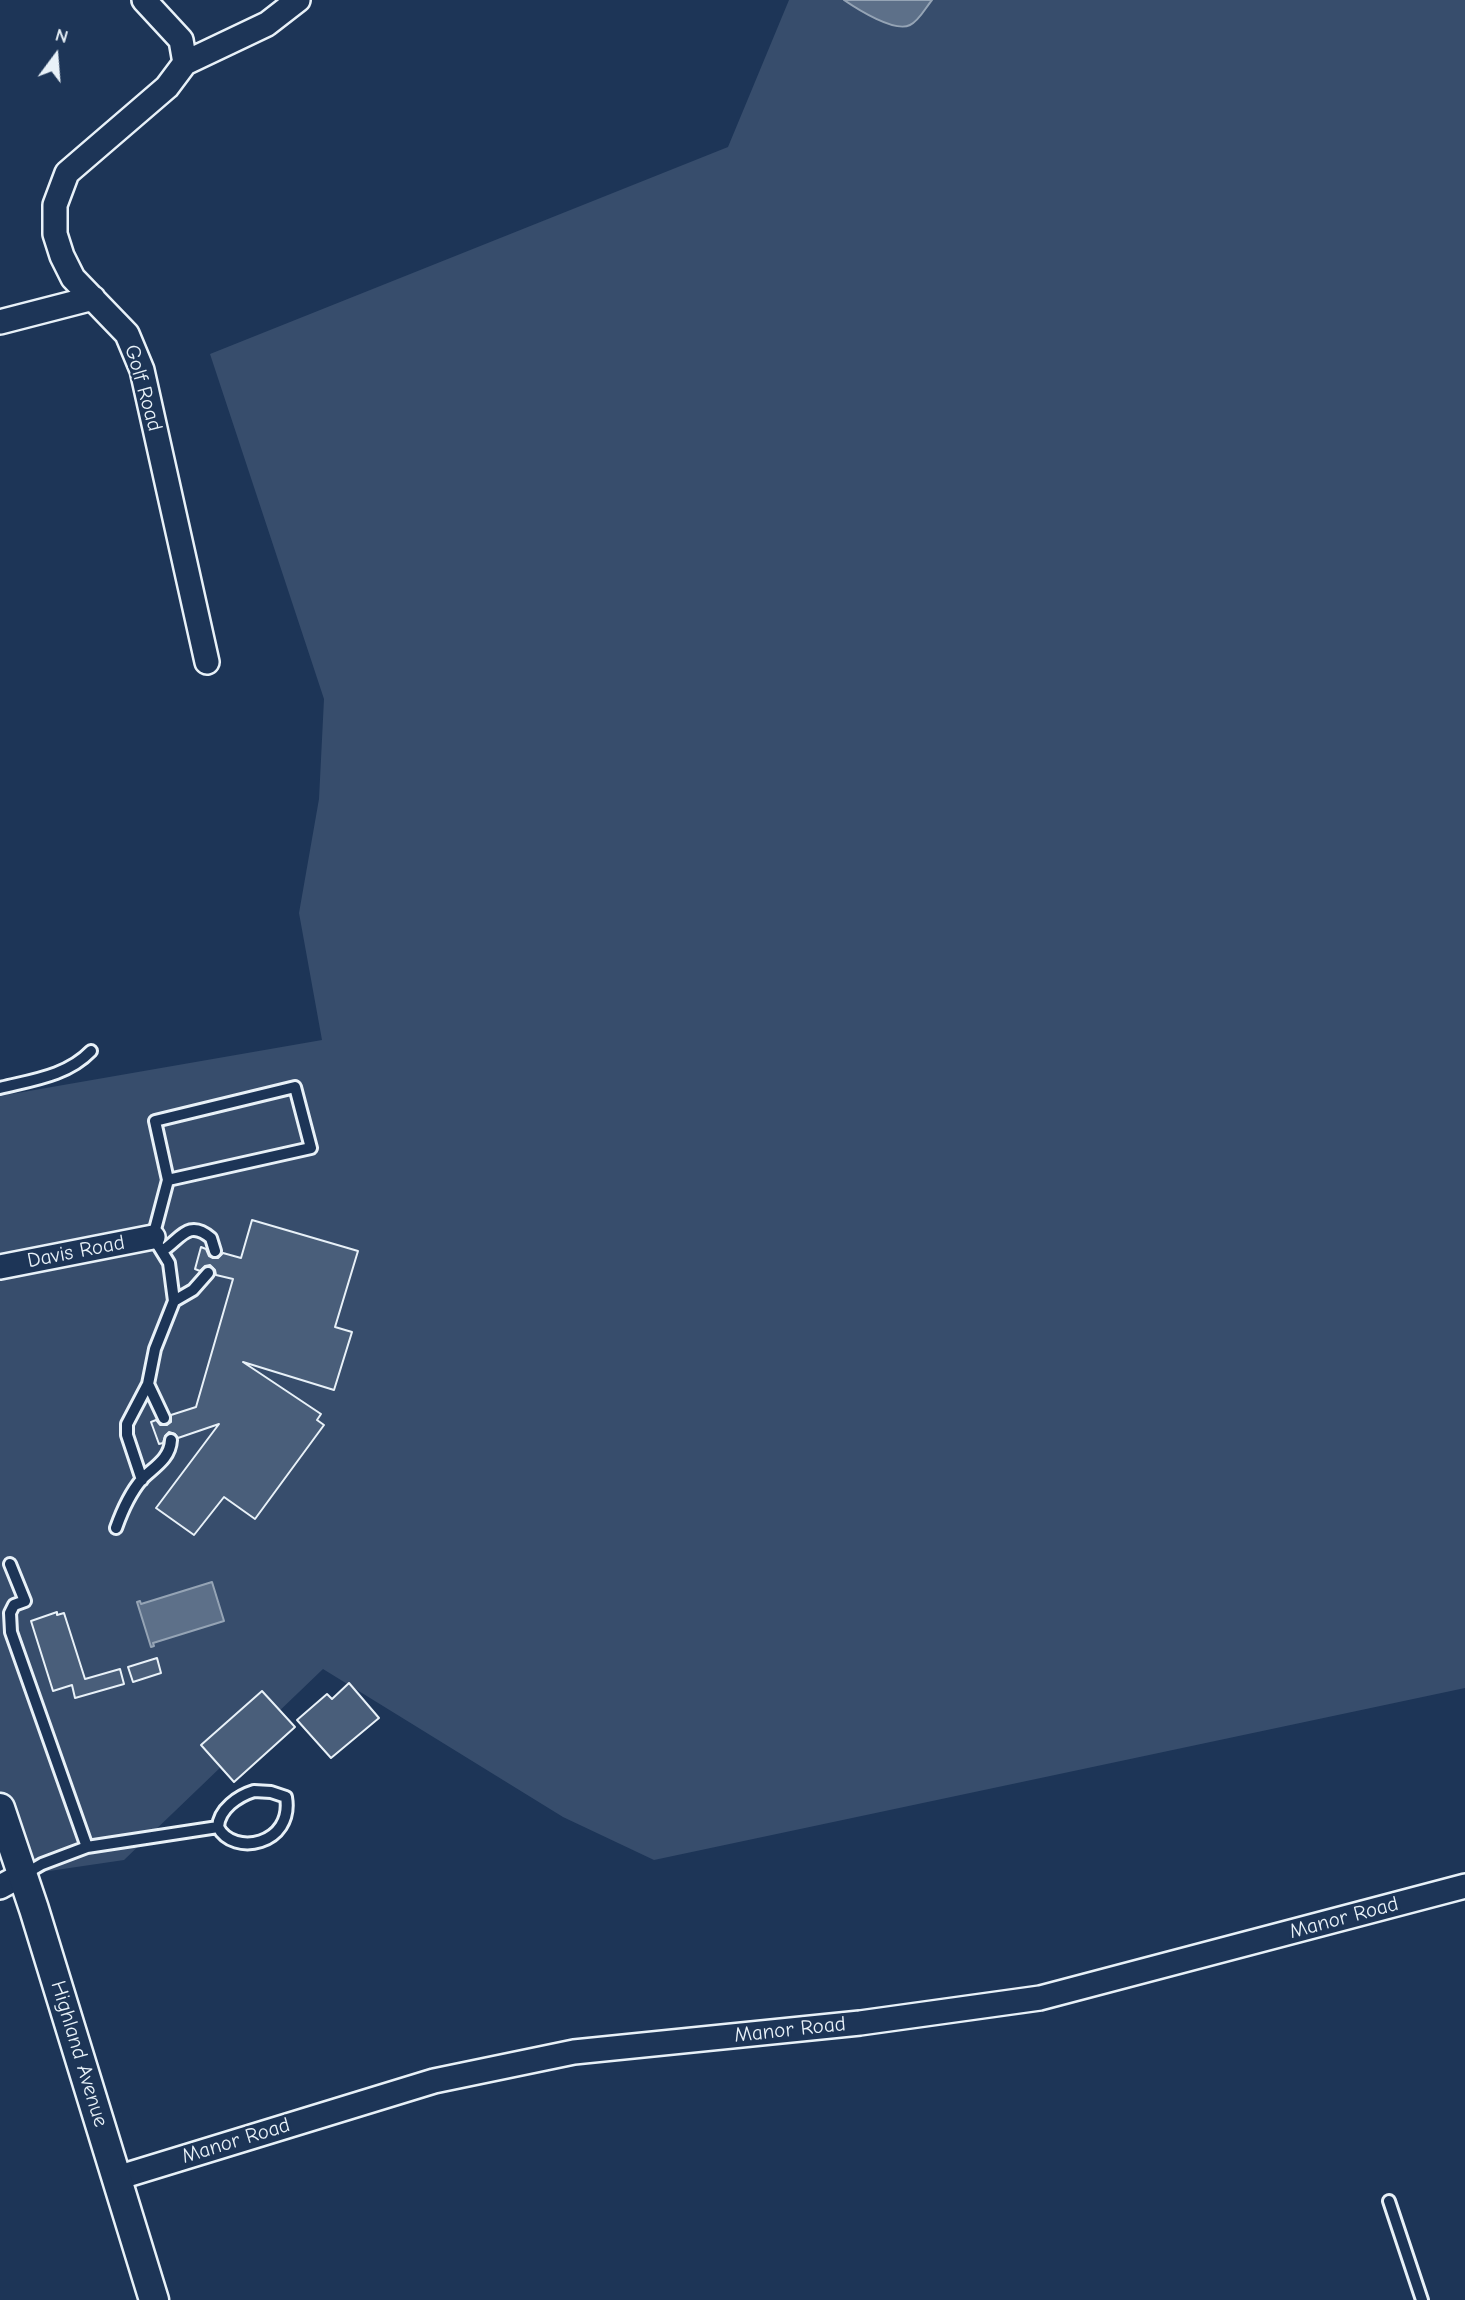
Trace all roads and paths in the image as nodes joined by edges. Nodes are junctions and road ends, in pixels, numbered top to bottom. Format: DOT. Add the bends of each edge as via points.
graph roads {
  1 [pos="144,0"];
  2 [pos="298,0"];
  3 [pos="185,63"];
  4 [pos="93,298"];
  5 [pos="0,322"];
  6 [pos="208,662"];
  7 [pos="91,1051"];
  8 [pos="0,1088"];
  9 [pos="168,1180"];
  10 [pos="157,1244"];
  11 [pos="215,1251"];
  12 [pos="0,1267"];
  13 [pos="208,1273"];
  14 [pos="174,1301"];
  15 [pos="148,1384"];
  16 [pos="164,1418"];
  17 [pos="171,1440"];
  18 [pos="142,1480"];
  19 [pos="116,1528"];
  20 [pos="10,1564"];
  21 [pos="0,1808"];
  22 [pos="218,1827"];
  23 [pos="87,1847"];
  24 [pos="11,1881"];
  25 [pos="1465,1886"];
  26 [pos="117,2178"];
  27 [pos="1389,2201"];
  28 [pos="154,2300"];
  29 [pos="1422,2300"];
  1 -- 3 [label="street" via="181,40"];
  2 -- 3 [label="street, Golf Road" via="267,24"];
  3 -- 4 [label="street, Golf Road" via="162,92 67,173 55,205 55,234 74,278"];
  4 -- 5 [label="street"];
  4 -- 6 [label="street, Golf Road" via="127,334 142,370"];
  7 -- 8 [label="lane" via="63,1071"];
  9 -- 9 [label="lane" via="155,1121 295,1087 311,1148"];
  9 -- 10 [label="lane"];
  10 -- 11 [label="lane" via="192,1230 209,1236"];
  10 -- 12 [label="street, Davis Road"];
  10 -- 14 [label="lane" via="169,1263"];
  13 -- 14 [label="lane" via="193,1290"];
  14 -- 15 [label="lane" via="155,1349"];
  15 -- 16 [label="lane"];
  15 -- 18 [label="lane" via="127,1424"];
  17 -- 18 [label="lane" via="165,1458"];
  18 -- 19 [label="lane"];
  20 -- 23 [label="lane" via="25,1601 11,1609 11,1632"];
  21 -- 24 [label="street, Highland Avenue"];
  22 -- 22 [label="lane" via="237,1840 269,1838 283,1823 285,1797 265,1791 243,1795 224,1811"];
  22 -- 23 [label="lane"];
  23 -- 24 [label="lane"];
  24 -- 26 [label="street, Highland Avenue"];
  25 -- 26 [label="street, Manor Road" via="1040,1998 860,2024 574,2052 434,2081"];
  26 -- 28 [label="street, Highland Avenue"];
  27 -- 29 [label="lane"];
}
